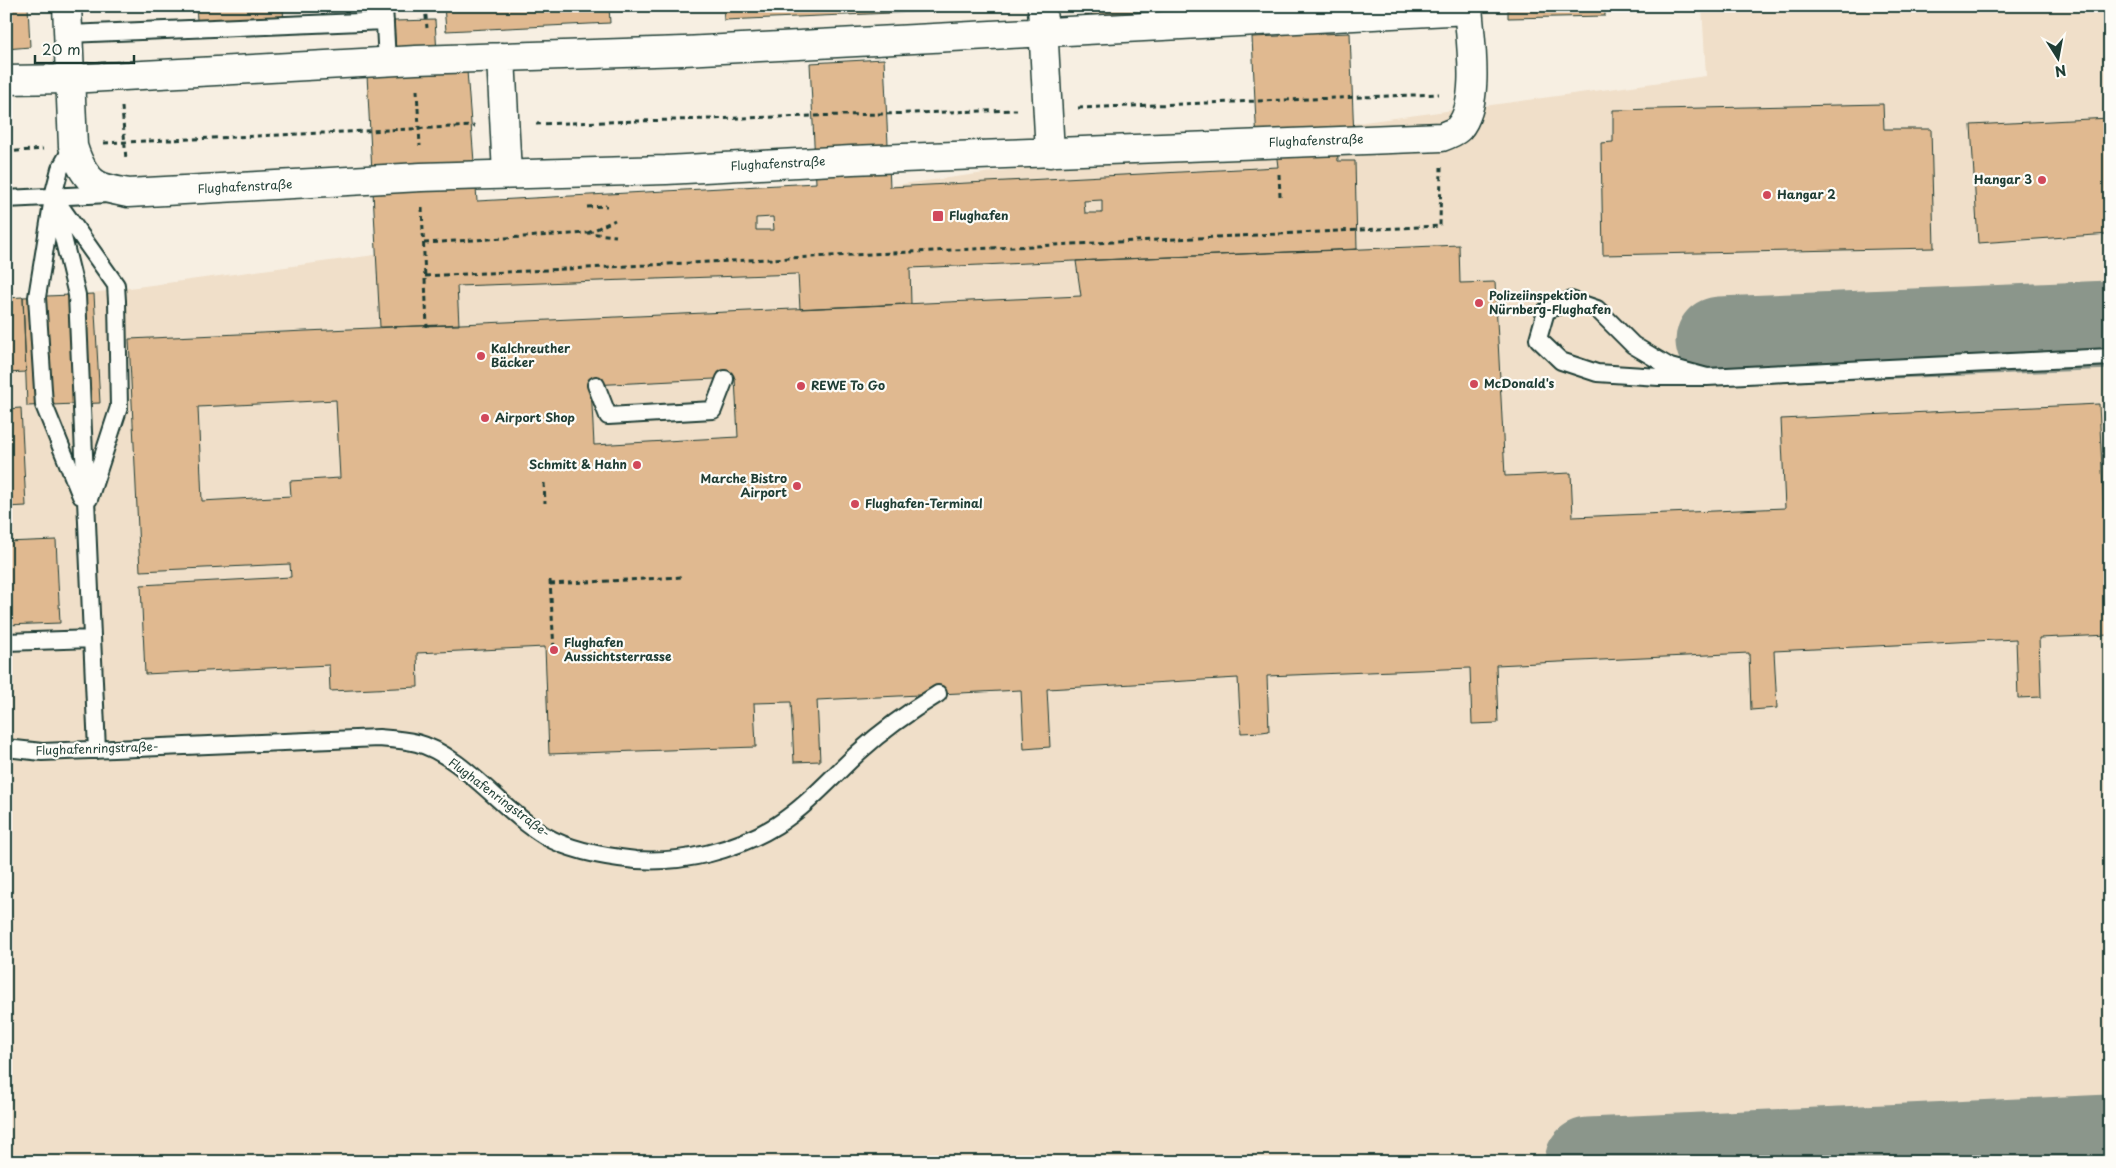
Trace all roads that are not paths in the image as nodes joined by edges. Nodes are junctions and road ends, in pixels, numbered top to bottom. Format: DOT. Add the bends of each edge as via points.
graph roads {
  1 [pos="67,6"];
  2 [pos="1042,6"];
  3 [pos="1468,8"];
  4 [pos="384,14"];
  5 [pos="68,34"];
  6 [pos="1043,34"];
  7 [pos="501,57"];
  8 [pos="387,62"];
  9 [pos="69,79"];
  10 [pos="6,80"];
  11 [pos="73,146"];
  12 [pos="1050,153"];
  13 [pos="507,174"];
  14 [pos="128,193"];
  15 [pos="53,196"];
  16 [pos="6,198"];
  17 [pos="2110,357"];
  18 [pos="1707,377"];
  19 [pos="725,379"];
  20 [pos="596,385"];
  21 [pos="86,509"];
  22 [pos="92,639"];
  23 [pos="6,642"];
  24 [pos="938,694"];
  25 [pos="6,748"];
  26 [pos="97,750"];
  1 -- 5 [label="street, Flughafenstraße"];
  2 -- 6 [label="street"];
  3 -- 6 [label="street"];
  3 -- 12 [label="street, Flughafenstraße" via="1472,93 1468,115 1458,129 1442,136"];
  4 -- 5 [label="lane"];
  4 -- 8 [label="lane"];
  5 -- 9 [label="street, Flughafenstraße"];
  6 -- 7 [label="street"];
  6 -- 12 [label="street"];
  7 -- 8 [label="street"];
  7 -- 13 [label="street"];
  8 -- 9 [label="street"];
  9 -- 10 [label="street"];
  9 -- 11 [label="street, Flughafenstraße"];
  11 -- 14 [label="street, Flughafenstraße" via="81,167 96,184"];
  11 -- 15 [label="lane" via="60,169"];
  12 -- 13 [label="street, Flughafenstraße"];
  13 -- 14 [label="street, Flughafenstraße"];
  14 -- 15 [label="lane"];
  15 -- 16 [label="lane"];
  15 -- 21 [label="lane" via="78,294"];
  15 -- 21 [label="lane" via="37,297 44,405"];
  15 -- 21 [label="lane" via="116,285 119,407"];
  17 -- 18 [label="lane"];
  18 -- 18 [label="lane" via="1670,367 1632,345 1597,309 1571,300 1546,311 1538,339 1561,361 1597,372"];
  19 -- 20 [label="lane" via="713,410 608,416"];
  21 -- 22 [label="lane"];
  22 -- 23 [label="lane"];
  22 -- 26 [label="lane"];
  24 -- 26 [label="lane, Flughafenringstraße-" via="905,714 777,825 730,848 661,861 619,858 574,848 545,836 451,760 418,743 379,738"];
  25 -- 26 [label="lane, Flughafenringstraße-" via="42,752"];
}
